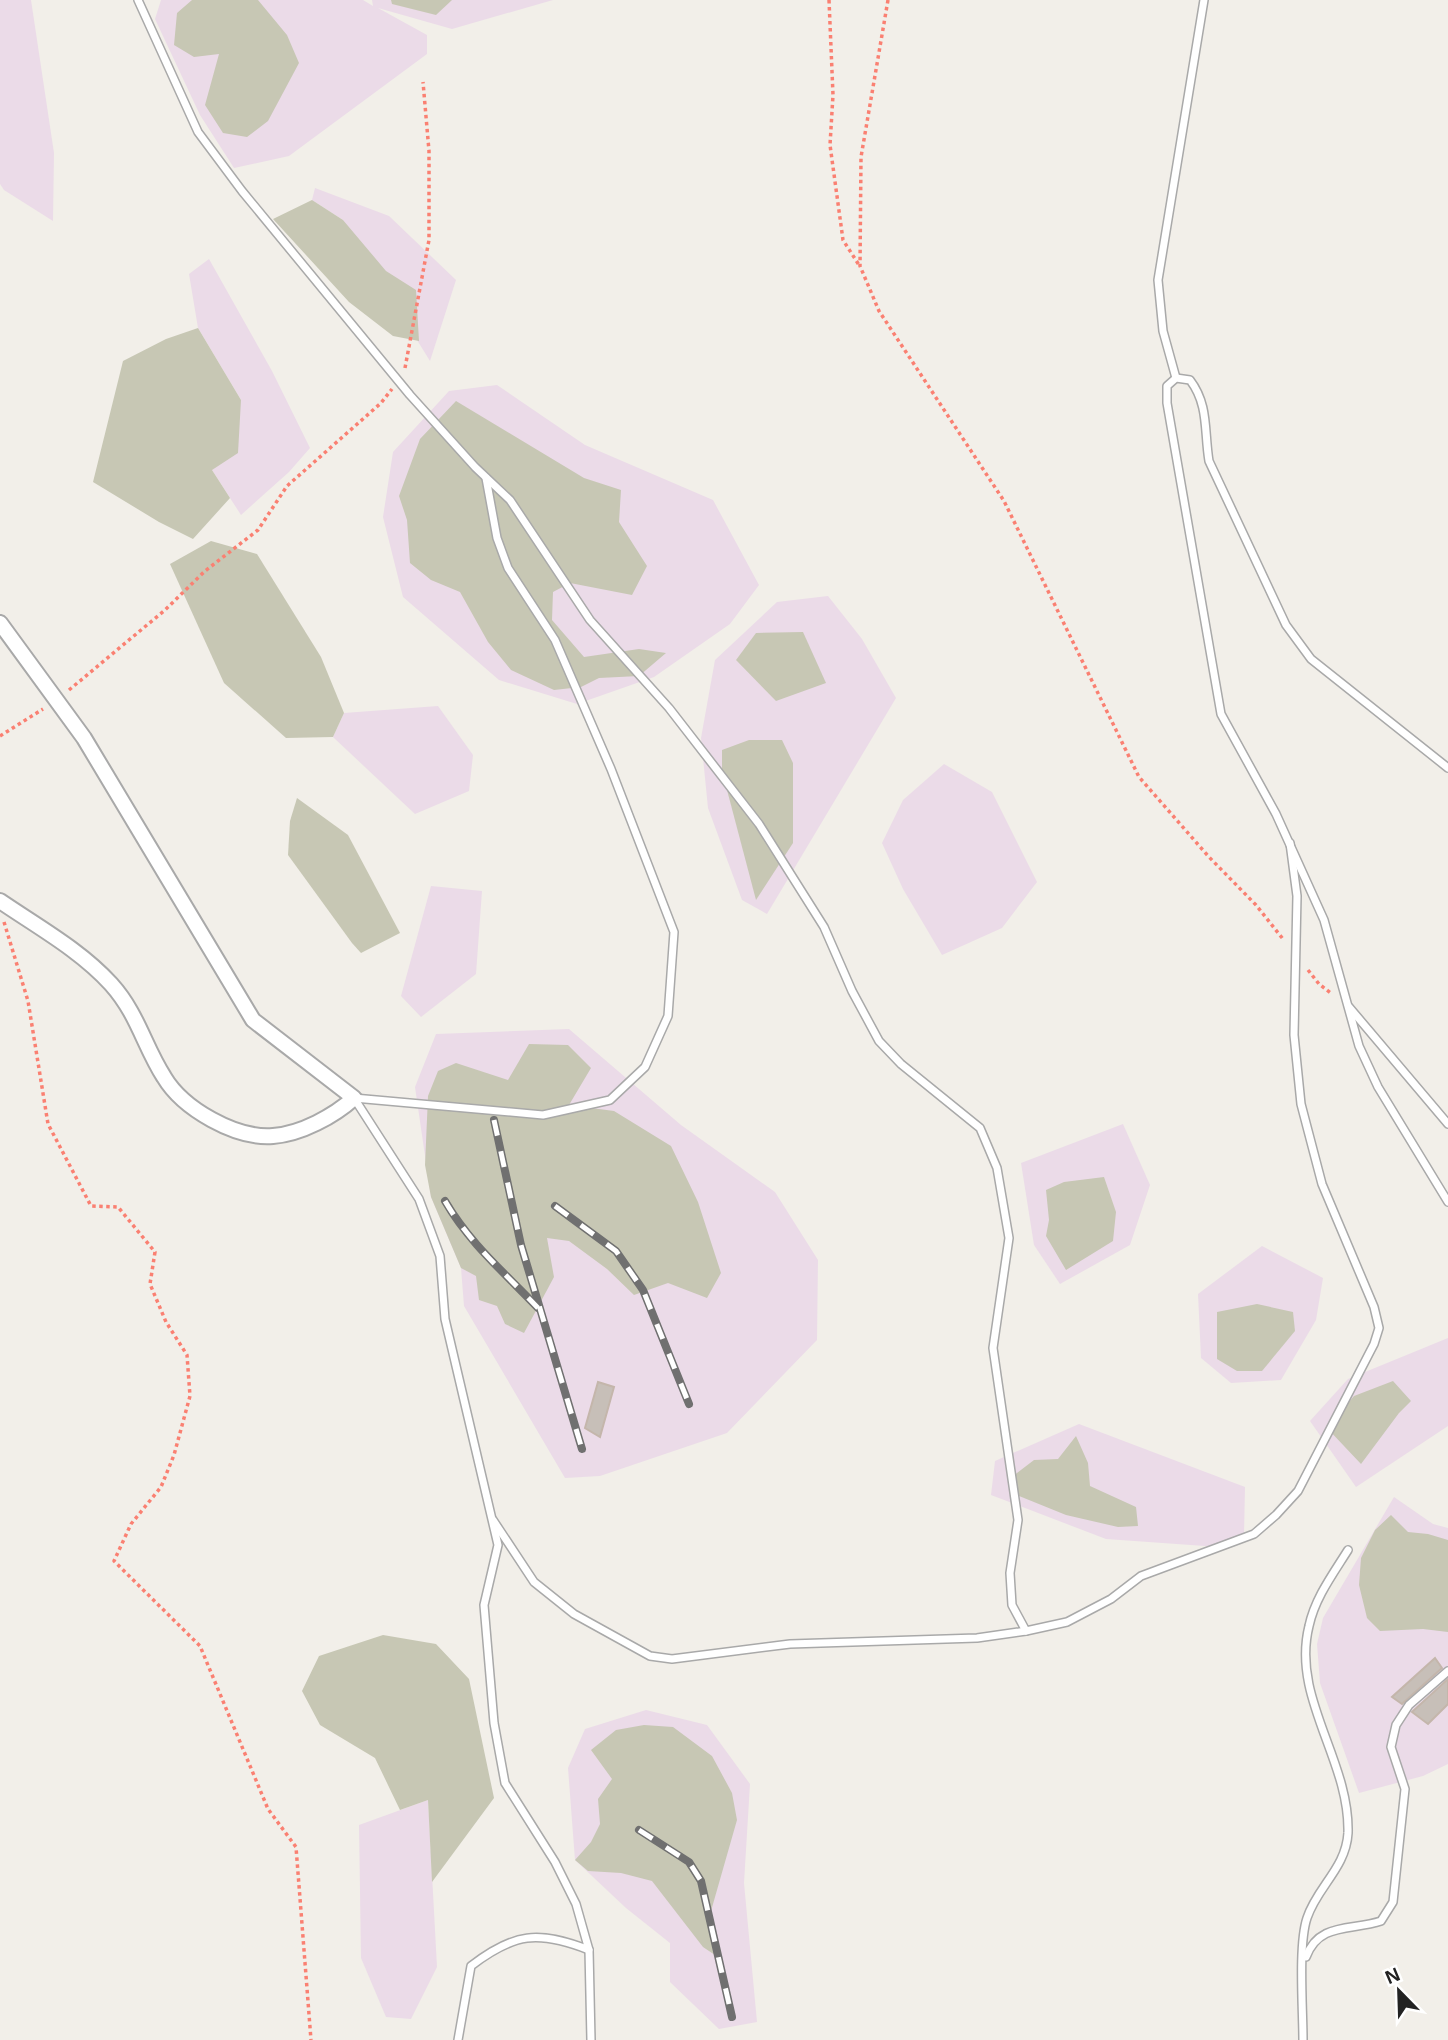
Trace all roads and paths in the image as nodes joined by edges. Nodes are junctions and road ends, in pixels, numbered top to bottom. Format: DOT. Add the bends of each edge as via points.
graph roads {
  1 [pos="138,0"];
  2 [pos="829,0"];
  3 [pos="888,0"];
  4 [pos="1205,0"];
  5 [pos="423,82"];
  6 [pos="860,267"];
  7 [pos="1176,378"];
  8 [pos="399,382"];
  9 [pos="486,477"];
  10 [pos="0,623"];
  11 [pos="55,702"];
  12 [pos="0,736"];
  13 [pos="1448,768"];
  14 [pos="1290,843"];
  15 [pos="0,901"];
  16 [pos="0,910"];
  17 [pos="1294,953"];
  18 [pos="1345,1003"];
  19 [pos="354,1098"];
  20 [pos="1448,1124"];
  21 [pos="1448,1202"];
  22 [pos="493,1520"];
  23 [pos="1348,1550"];
  24 [pos="1026,1631"];
  25 [pos="1448,1671"];
  26 [pos="589,1950"];
  27 [pos="1304,1961"];
  28 [pos="311,2040"];
  29 [pos="458,2040"];
  30 [pos="591,2040"];
  31 [pos="1303,2040"];
  1 -- 8 [label="lane" via="198,132"];
  2 -- 6 [label="path" via="830,145 843,240"];
  3 -- 6 [label="path" via="861,157"];
  4 -- 7 [label="lane" via="1158,280 1163,331"];
  5 -- 8 [label="path" via="429,240"];
  6 -- 17 [label="path" via="879,311 1004,501 1139,776"];
  7 -- 13 [label="lane" via="1190,380 1200,394 1206,412 1209,461 1286,625 1311,659"];
  7 -- 14 [label="lane" via="1167,386 1167,403 1222,714"];
  8 -- 9 [label="lane"];
  8 -- 11 [label="path" via="287,486 258,530"];
  9 -- 19 [label="lane" via="497,538 508,568 555,640 671,921 668,1016 645,1067 610,1100 543,1115"];
  9 -- 24 [label="lane" via="510,500 590,620 669,708 759,824 824,927 879,1041 980,1128 998,1168 1009,1238 993,1348 1018,1520 1010,1573 1012,1605"];
  10 -- 11 [label="street"];
  11 -- 12 [label="path"];
  11 -- 19 [label="street" via="83,738 253,1020"];
  14 -- 17 [label="lane" via="1297,896"];
  14 -- 18 [label="lane" via="1324,920"];
  15 -- 19 [label="street" via="81,955 111,985 137,1018 163,1077 178,1096 224,1128 272,1136 332,1118"];
  16 -- 28 [label="path" via="28,1001 48,1124 91,1206 118,1207 155,1252 150,1284 187,1355 190,1396 174,1455 161,1487 131,1524 114,1561 200,1646 268,1809 296,1847"];
  17 -- 18 [label="path" via="1319,985"];
  17 -- 24 [label="lane" via="1294,1035 1301,1104 1322,1184 1374,1307 1379,1328 1374,1344 1298,1491 1254,1534 1142,1576 1067,1622"];
  18 -- 20 [label="lane"];
  18 -- 21 [label="lane" via="1378,1087"];
  19 -- 22 [label="lane" via="419,1199 440,1256 445,1319"];
  22 -- 24 [label="lane" via="534,1582 574,1614 650,1656 672,1659 790,1644 977,1638"];
  22 -- 26 [label="lane" via="498,1545 484,1605 494,1723 505,1783 555,1862 576,1904"];
  23 -- 27 [label="lane" via="1318,1601 1304,1650 1307,1684 1335,1762 1348,1833 1343,1858 1307,1916"];
  25 -- 27 [label="lane" via="1409,1705 1396,1725 1391,1747 1405,1789 1393,1902 1381,1921 1324,1932 1310,1945"];
  26 -- 29 [label="lane" via="544,1938 513,1940 489,1952 471,1966"];
  26 -- 30 [label="lane"];
  27 -- 31 [label="lane"];
}
